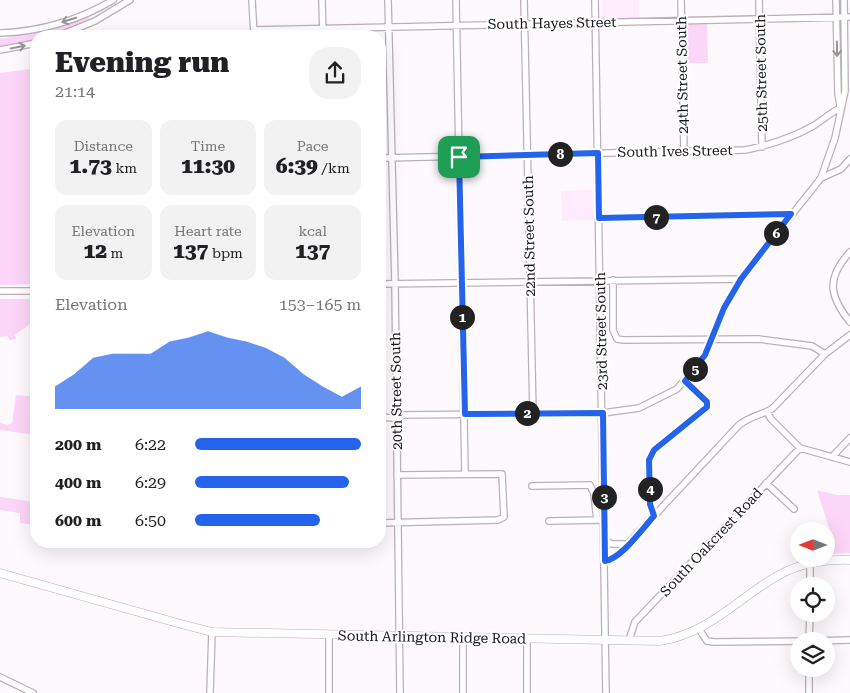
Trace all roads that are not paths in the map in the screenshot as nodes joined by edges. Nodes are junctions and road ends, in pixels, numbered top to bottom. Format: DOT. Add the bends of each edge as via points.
graph roads {
  1 [pos="113,0"];
  2 [pos="130,0"];
  3 [pos="252,0"];
  4 [pos="322,0"];
  5 [pos="388,0"];
  6 [pos="456,0"];
  7 [pos="524,0"];
  8 [pos="595,0"];
  9 [pos="680,0"];
  10 [pos="759,0"];
  11 [pos="836,0"];
  12 [pos="844,0"];
  13 [pos="847,17"];
  14 [pos="837,18"];
  15 [pos="760,19"];
  16 [pos="681,21"];
  17 [pos="596,22"];
  18 [pos="525,23"];
  19 [pos="457,25"];
  20 [pos="388,27"];
  21 [pos="322,28"];
  22 [pos="73,30"];
  23 [pos="254,30"];
  24 [pos="295,30"];
  25 [pos="0,33"];
  26 [pos="30,44"];
  27 [pos="0,50"];
  28 [pos="840,108"];
  29 [pos="762,147"];
  30 [pos="684,150"];
  31 [pos="598,153"];
  32 [pos="528,155"];
  33 [pos="459,157"];
  34 [pos="386,158"];
  35 [pos="391,158"];
  36 [pos="850,159"];
  37 [pos="821,178"];
  38 [pos="791,214"];
  39 [pos="599,218"];
  40 [pos="850,252"];
  41 [pos="741,279"];
  42 [pos="600,280"];
  43 [pos="613,280"];
  44 [pos="530,281"];
  45 [pos="386,284"];
  46 [pos="395,284"];
  47 [pos="461,284"];
  48 [pos="0,291"];
  49 [pos="30,291"];
  50 [pos="850,322"];
  51 [pos="850,335"];
  52 [pos="712,340"];
  53 [pos="825,354"];
  54 [pos="685,381"];
  55 [pos="767,412"];
  56 [pos="533,413"];
  57 [pos="603,413"];
  58 [pos="465,414"];
  59 [pos="396,415"];
  60 [pos="386,418"];
  61 [pos="850,438"];
  62 [pos="800,448"];
  63 [pos="832,457"];
  64 [pos="850,462"];
  65 [pos="465,473"];
  66 [pos="397,475"];
  67 [pos="766,483"];
  68 [pos="532,486"];
  69 [pos="794,510"];
  70 [pos="654,516"];
  71 [pos="604,519"];
  72 [pos="548,520"];
  73 [pos="597,520"];
  74 [pos="398,522"];
  75 [pos="386,523"];
  76 [pos="605,539"];
  77 [pos="628,544"];
  78 [pos="835,560"];
  79 [pos="850,560"];
  80 [pos="605,561"];
  81 [pos="797,568"];
  82 [pos="0,573"];
  83 [pos="699,629"];
  84 [pos="212,632"];
  85 [pos="329,634"];
  86 [pos="400,637"];
  87 [pos="463,637"];
  88 [pos="527,638"];
  89 [pos="606,640"];
  90 [pos="629,640"];
  91 [pos="835,640"];
  92 [pos="849,640"];
  93 [pos="790,641"];
  94 [pos="809,677"];
  95 [pos="0,678"];
  96 [pos="32,693"];
  97 [pos="210,693"];
  98 [pos="329,693"];
  99 [pos="400,693"];
  100 [pos="463,693"];
  101 [pos="527,693"];
  102 [pos="606,693"];
  103 [pos="809,693"];
  1 -- 25 [label="street, one-way" via="69,20 37,29"];
  2 -- 22 [label="street"];
  3 -- 23 [label="street"];
  4 -- 21 [label="street"];
  5 -- 20 [label="street, 20th Street South"];
  6 -- 19 [label="street"];
  7 -- 18 [label="street, 22nd Street South"];
  8 -- 17 [label="street, 23rd Street South"];
  9 -- 16 [label="street, 24th Street South"];
  10 -- 15 [label="street, 25th Street South"];
  11 -- 14 [label="street"];
  12 -- 13 [label="street"];
  13 -- 14 [label="street, South Hayes Street"];
  13 -- 28 [label="street" via="845,91"];
  14 -- 15 [label="street, South Hayes Street"];
  14 -- 28 [label="street, one-way"];
  15 -- 16 [label="street, South Hayes Street"];
  15 -- 29 [label="street, 25th Street South"];
  16 -- 17 [label="street, South Hayes Street"];
  16 -- 30 [label="street, 24th Street South"];
  17 -- 18 [label="street, South Hayes Street"];
  17 -- 31 [label="street, 23rd Street South"];
  18 -- 19 [label="street, South Hayes Street"];
  18 -- 32 [label="street, 22nd Street South"];
  19 -- 20 [label="street, South Hayes Street"];
  19 -- 33 [label="street"];
  20 -- 21 [label="street, South Hayes Street"];
  20 -- 35 [label="street, 20th Street South"];
  21 -- 24 [label="street, South Hayes Street"];
  27 -- 26 [label="street, one-way"];
  28 -- 29 [label="street, South Ives Street" via="785,141"];
  28 -- 37 [label="street" via="835,138"];
  29 -- 30 [label="street, South Ives Street"];
  30 -- 31 [label="street, South Ives Street"];
  31 -- 32 [label="street, South Ives Street"];
  31 -- 39 [label="street, 23rd Street South"];
  32 -- 33 [label="street, South Ives Street"];
  32 -- 44 [label="street, 22nd Street South"];
  33 -- 35 [label="street, South Ives Street"];
  33 -- 47 [label="street"];
  34 -- 35 [label="street, South Ives Street"];
  35 -- 46 [label="street, 20th Street South"];
  36 -- 37 [label="street"];
  37 -- 38 [label="street"];
  38 -- 39 [label="street"];
  38 -- 41 [label="street"];
  39 -- 42 [label="street, 23rd Street South"];
  40 -- 50 [label="street" via="838,265 833,293"];
  41 -- 43 [label="street"];
  41 -- 52 [label="street" via="724,308"];
  42 -- 43 [label="street"];
  42 -- 44 [label="street"];
  42 -- 57 [label="street, 23rd Street South"];
  43 -- 52 [label="street" via="613,330 617,339"];
  44 -- 47 [label="street"];
  44 -- 56 [label="street, 22nd Street South"];
  45 -- 46 [label="street"];
  46 -- 47 [label="street"];
  46 -- 59 [label="street, 20th Street South"];
  47 -- 58 [label="street"];
  48 -- 49 [label="street"];
  51 -- 53 [label="street"];
  52 -- 53 [label="street" via="758,339 794,343 812,346"];
  52 -- 54 [label="street"];
  53 -- 55 [label="street"];
  54 -- 57 [label="street" via="677,389 639,408"];
  54 -- 70 [label="street" via="707,402 707,407 649,457 650,504"];
  55 -- 62 [label="street"];
  55 -- 70 [label="street" via="752,416 740,425"];
  56 -- 57 [label="street"];
  56 -- 58 [label="street"];
  57 -- 71 [label="street, 23rd Street South"];
  58 -- 59 [label="street"];
  58 -- 65 [label="street"];
  59 -- 60 [label="street"];
  59 -- 66 [label="street, 20th Street South"];
  61 -- 63 [label="street"];
  62 -- 63 [label="street"];
  62 -- 67 [label="street, South Oakcrest Road"];
  63 -- 64 [label="street"];
  65 -- 66 [label="street"];
  65 -- 74 [label="street" via="502,474 504,517 498,520"];
  66 -- 74 [label="street, 20th Street South"];
  67 -- 69 [label="street"];
  67 -- 90 [label="street, South Oakcrest Road" via="635,622"];
  68 -- 73 [label="street" via="590,485"];
  70 -- 77 [label="street"];
  71 -- 73 [label="street"];
  71 -- 76 [label="street, 23rd Street South"];
  72 -- 73 [label="street"];
  74 -- 75 [label="street"];
  74 -- 86 [label="street, 20th Street South"];
  76 -- 77 [label="street" via="611,544"];
  76 -- 80 [label="street, 23rd Street South"];
  77 -- 80 [label="street" via="611,560"];
  78 -- 79 [label="main road, South Arlington Ridge Road"];
  80 -- 89 [label="street, 23rd Street South"];
  81 -- 83 [label="main road, South Arlington Ridge Road" via="781,573"];
  82 -- 84 [label="main road, South Arlington Ridge Road"];
  83 -- 90 [label="main road, South Arlington Ridge Road" via="670,639"];
  83 -- 93 [label="street" via="707,641 714,642"];
  84 -- 85 [label="main road, South Arlington Ridge Road"];
  84 -- 97 [label="street"];
  85 -- 86 [label="main road, South Arlington Ridge Road"];
  85 -- 98 [label="street"];
  86 -- 87 [label="main road, South Arlington Ridge Road"];
  86 -- 99 [label="street, 20th Street South"];
  87 -- 88 [label="main road, South Arlington Ridge Road"];
  87 -- 100 [label="street"];
  88 -- 89 [label="main road, South Arlington Ridge Road"];
  88 -- 101 [label="street"];
  89 -- 90 [label="main road, South Arlington Ridge Road"];
  89 -- 102 [label="street, 23rd Street South"];
  91 -- 92 [label="street"];
  94 -- 103 [label="street"];
  95 -- 96 [label="street"];
}
